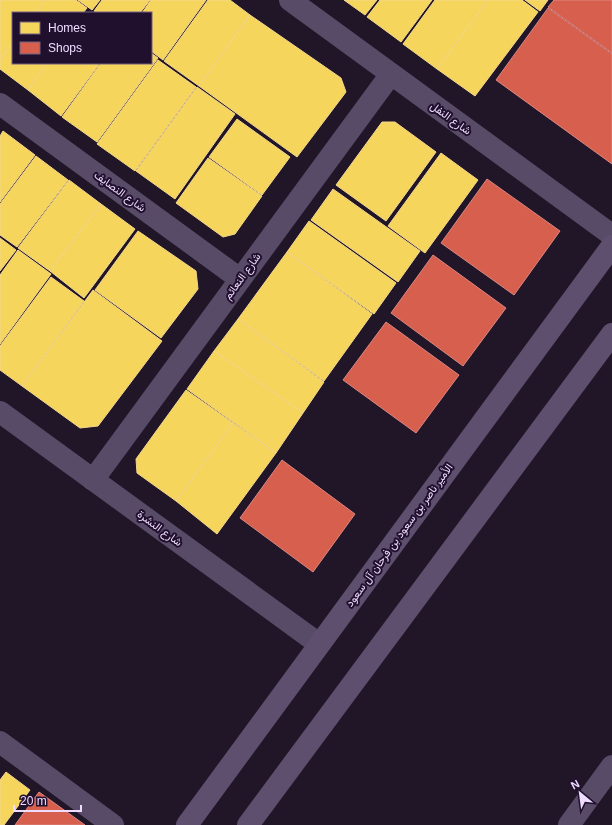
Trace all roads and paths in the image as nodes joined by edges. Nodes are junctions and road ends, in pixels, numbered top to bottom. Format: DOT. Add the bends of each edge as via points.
graph roads {
  1 [pos="290,0"];
  2 [pos="391,74"];
  3 [pos="0,104"];
  4 [pos="612,235"];
  5 [pos="612,246"];
  6 [pos="240,279"];
  7 [pos="612,334"];
  8 [pos="0,412"];
  9 [pos="93,480"];
  10 [pos="320,644"];
  11 [pos="0,742"];
  12 [pos="612,766"];
  13 [pos="113,825"];
  14 [pos="187,825"];
  15 [pos="248,825"];
  16 [pos="569,825"];
  1 -- 2 [label="street, شارع النفل"];
  2 -- 4 [label="street, شارع النفل"];
  2 -- 6 [label="street, شارع النعائم"];
  3 -- 6 [label="street, شارع النصايف"];
  5 -- 10 [label="street, الأمير ناصر بن سعود بن فرحان آل سعود"];
  6 -- 9 [label="street, شارع النعائم"];
  7 -- 15 [label="street"];
  8 -- 9 [label="street, شارع النشرة"];
  9 -- 10 [label="street, شارع النشرة"];
  10 -- 14 [label="street, الأمير ناصر بن سعود بن فرحان آل سعود"];
  11 -- 13 [label="street"];
  12 -- 16 [label="street"];
}
